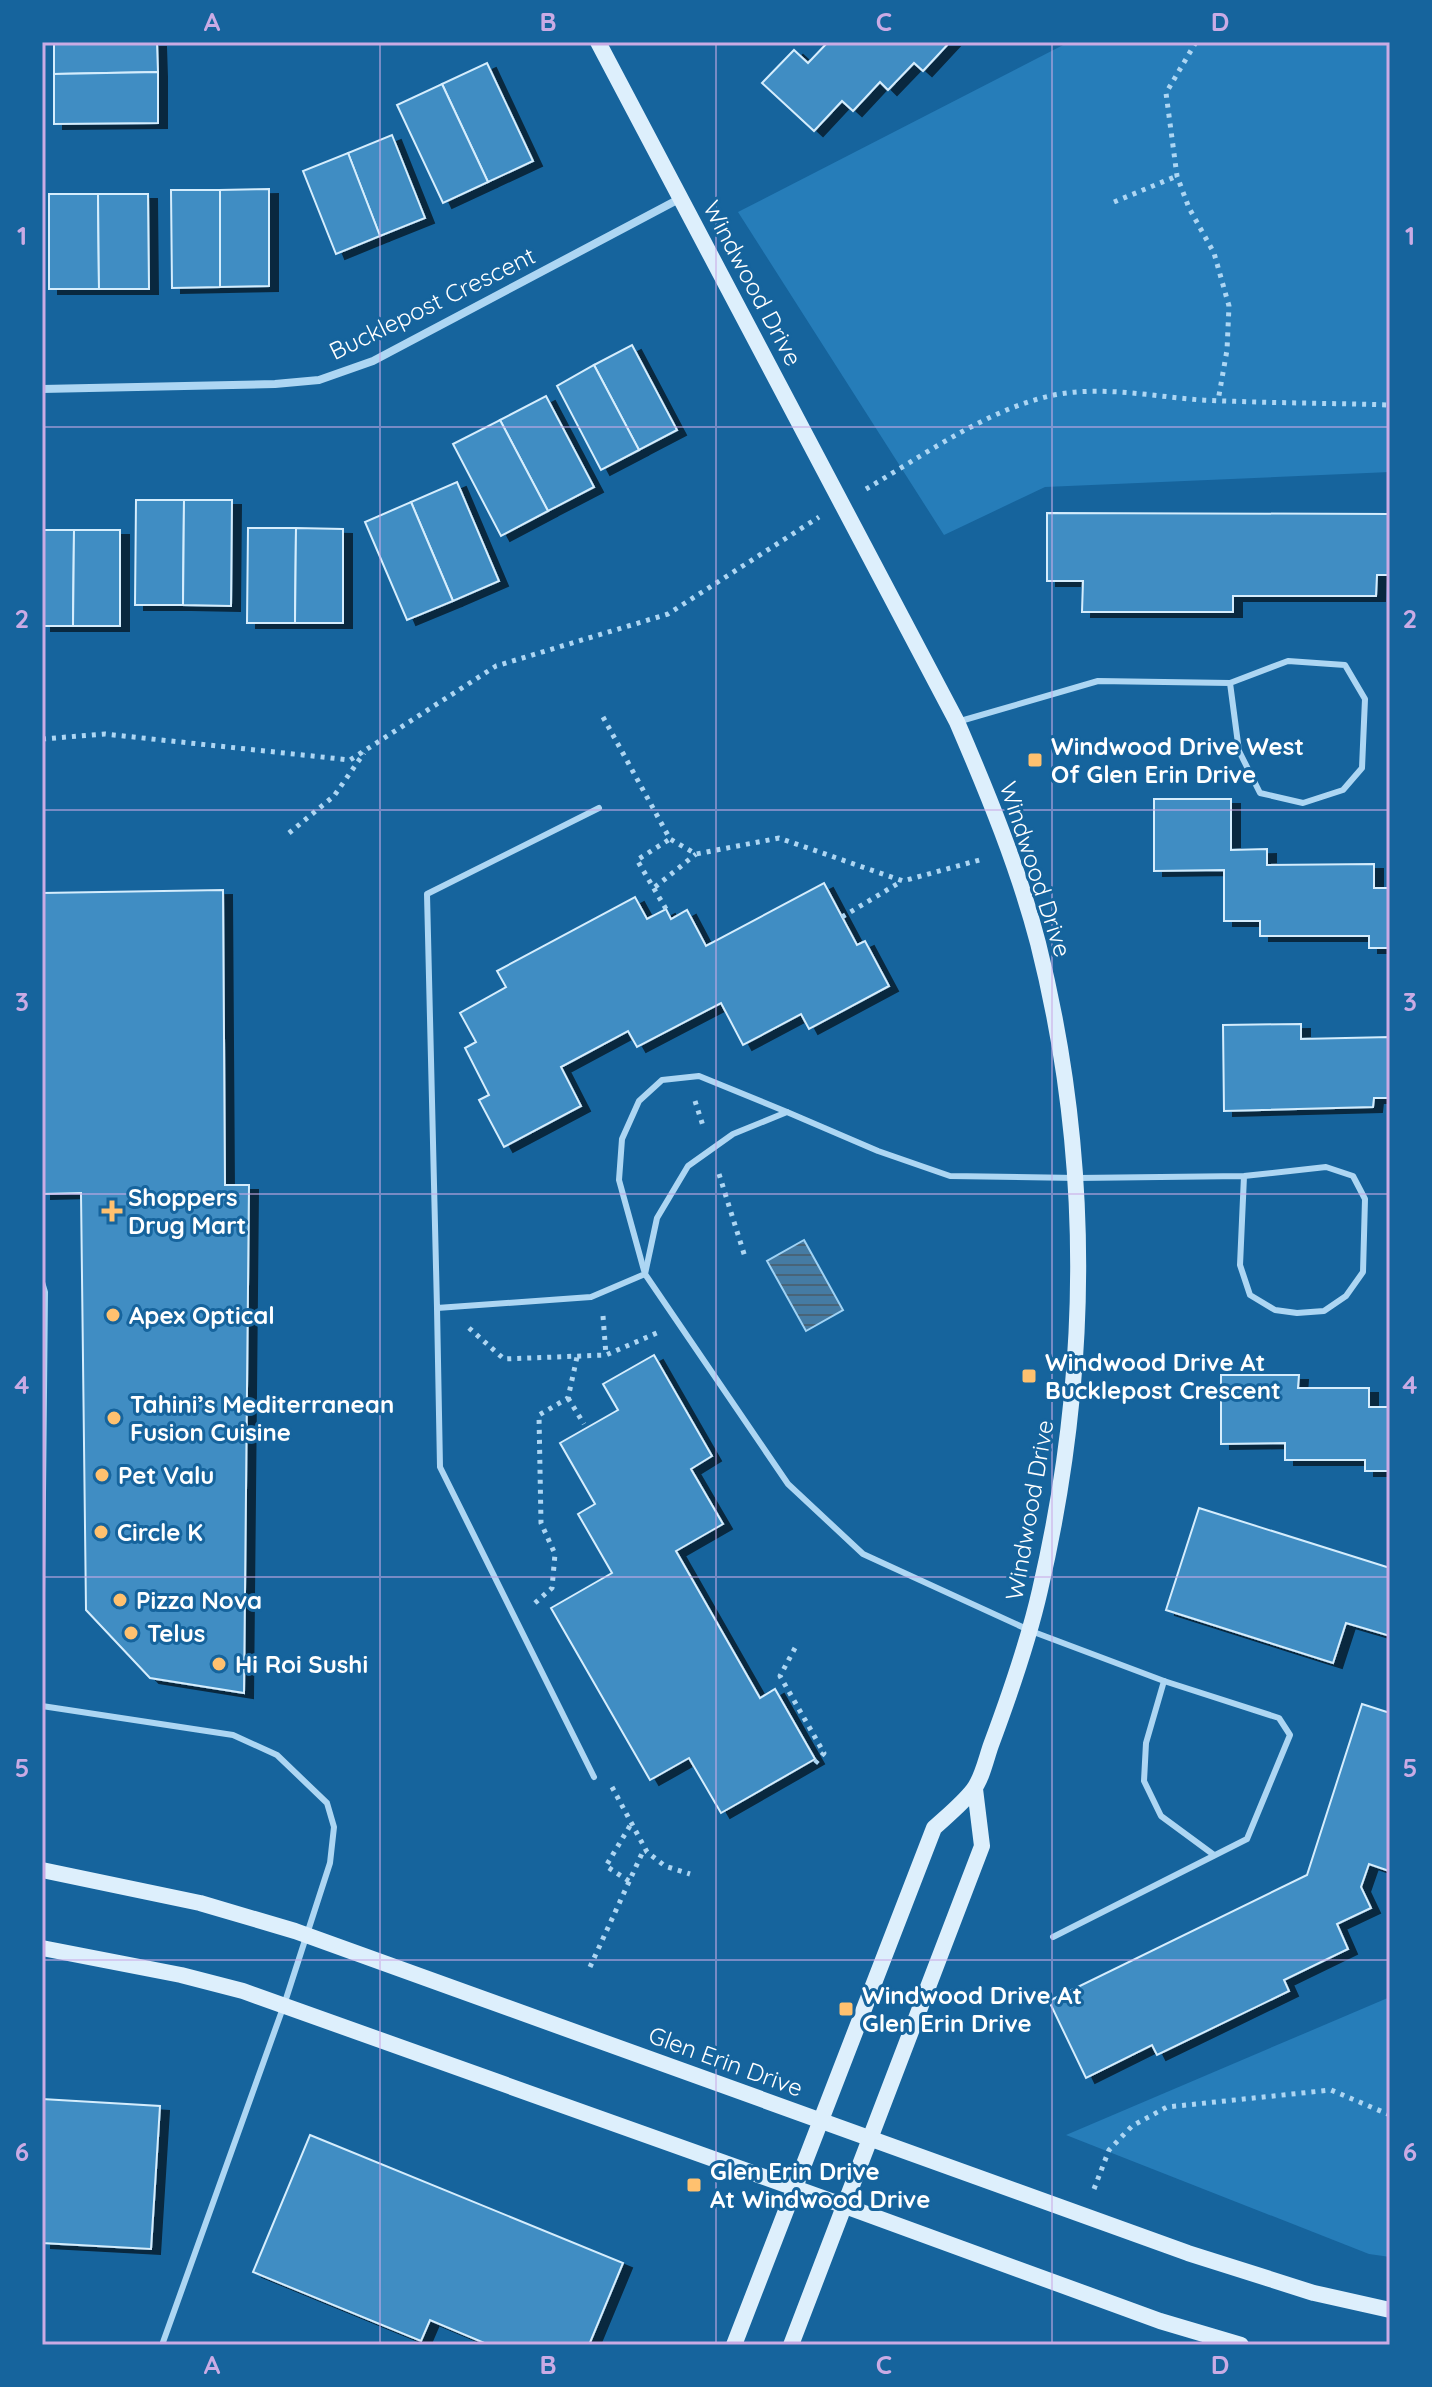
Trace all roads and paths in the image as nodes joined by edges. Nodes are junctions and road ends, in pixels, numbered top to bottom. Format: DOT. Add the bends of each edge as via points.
graph roads {
  1 [pos="598,42"];
  2 [pos="1196,42"];
  3 [pos="1177,176"];
  4 [pos="681,198"];
  5 [pos="1114,202"];
  6 [pos="42,389"];
  7 [pos="1218,401"];
  8 [pos="1390,405"];
  9 [pos="842,503"];
  10 [pos="1230,683"];
  11 [pos="603,717"];
  12 [pos="957,722"];
  13 [pos="42,739"];
  14 [pos="366,750"];
  15 [pos="599,808"];
  16 [pos="289,833"];
  17 [pos="670,839"];
  18 [pos="1010,852"];
  19 [pos="696,854"];
  20 [pos="903,881"];
  21 [pos="655,887"];
  22 [pos="666,909"];
  23 [pos="842,917"];
  24 [pos="688,1078"];
  25 [pos="787,1112"];
  26 [pos="711,1150"];
  27 [pos="1244,1176"];
  28 [pos="1077,1178"];
  29 [pos="745,1257"];
  30 [pos="645,1274"];
  31 [pos="42,1282"];
  32 [pos="601,1293"];
  33 [pos="441,1307"];
  34 [pos="678,1324"];
  35 [pos="606,1355"];
  36 [pos="577,1357"];
  37 [pos="568,1398"];
  38 [pos="584,1424"];
  39 [pos="42,1594"];
  40 [pos="516,1619"];
  41 [pos="1031,1631"];
  42 [pos="795,1648"];
  43 [pos="1164,1681"];
  44 [pos="42,1706"];
  45 [pos="812,1767"];
  46 [pos="594,1777"];
  47 [pos="975,1789"];
  48 [pos="631,1824"];
  49 [pos="645,1848"];
  50 [pos="1214,1855"];
  51 [pos="42,1870"];
  52 [pos="690,1874"];
  53 [pos="629,1881"];
  54 [pos="306,1936"];
  55 [pos="1053,1937"];
  56 [pos="42,1948"];
  57 [pos="590,1967"];
  58 [pos="284,2005"];
  59 [pos="1390,2115"];
  60 [pos="821,2121"];
  61 [pos="870,2139"];
  62 [pos="795,2188"];
  63 [pos="845,2206"];
  64 [pos="1085,2216"];
  65 [pos="1390,2310"];
  66 [pos="162,2345"];
  67 [pos="734,2345"];
  68 [pos="791,2345"];
  69 [pos="1241,2345"];
  1 -- 4 [label="street, Windwood Drive"];
  2 -- 3 [label="path" via="1166,93"];
  3 -- 5 [label="path"];
  3 -- 7 [label="path" via="1214,253 1229,306"];
  4 -- 6 [label="street, Bucklepost Crescent" via="373,361 319,380"];
  4 -- 9 [label="street, Windwood Drive"];
  7 -- 8 [label="path"];
  7 -- 9 [label="path" via="1126,392 1073,392 1038,399 993,416"];
  9 -- 12 [label="street, Windwood Drive"];
  9 -- 14 [label="path" via="668,614 496,666"];
  10 -- 10 [label="lane" via="1239,751 1260,793 1303,803 1343,790 1362,768 1365,699 1345,665 1288,661"];
  10 -- 12 [label="lane" via="1098,681"];
  11 -- 17 [label="path"];
  12 -- 18 [label="street, Windwood Drive"];
  13 -- 14 [label="path" via="105,734 350,760"];
  14 -- 16 [label="path" via="334,796"];
  15 -- 33 [label="lane" via="427,894"];
  17 -- 19 [label="path"];
  17 -- 21 [label="path" via="637,860"];
  18 -- 20 [label="path"];
  18 -- 28 [label="street, Windwood Drive" via="1038,942"];
  19 -- 20 [label="path" via="779,838"];
  19 -- 21 [label="path"];
  20 -- 23 [label="path"];
  21 -- 22 [label="path"];
  24 -- 25 [label="lane" via="699,1076"];
  24 -- 26 [label="path"];
  24 -- 30 [label="lane" via="662,1080 639,1101 622,1139 619,1180"];
  25 -- 26 [label="lane" via="733,1134"];
  25 -- 28 [label="lane" via="950,1176"];
  26 -- 29 [label="path"];
  26 -- 30 [label="lane" via="688,1166 657,1218"];
  27 -- 27 [label="lane" via="1326,1167 1353,1176 1365,1199 1363,1272 1346,1296 1324,1311 1297,1313 1275,1310 1250,1295 1240,1265"];
  27 -- 28 [label="lane"];
  28 -- 41 [label="street, Windwood Drive" via="1079,1292 1071,1407 1056,1520"];
  30 -- 32 [label="lane"];
  30 -- 34 [label="lane"];
  31 -- 39 [label="lane"];
  32 -- 33 [label="lane"];
  32 -- 35 [label="path"];
  33 -- 36 [label="path" via="504,1359"];
  33 -- 40 [label="lane" via="440,1467"];
  34 -- 35 [label="path"];
  34 -- 41 [label="lane" via="788,1484 863,1554"];
  35 -- 36 [label="path"];
  36 -- 37 [label="path"];
  37 -- 38 [label="path"];
  37 -- 40 [label="path" via="539,1415 541,1523 555,1554 552,1588"];
  40 -- 46 [label="lane"];
  41 -- 43 [label="lane"];
  41 -- 47 [label="street, Windwood Drive"];
  42 -- 45 [label="path" via="780,1676 824,1753"];
  43 -- 50 [label="lane" via="1146,1743 1144,1781 1161,1816"];
  43 -- 50 [label="lane" via="1279,1718 1290,1735 1247,1839"];
  44 -- 54 [label="lane" via="233,1735 277,1755 327,1803 334,1827 330,1863"];
  46 -- 48 [label="path" via="611,1786"];
  47 -- 60 [label="street, Windwood Drive" via="934,1828"];
  47 -- 61 [label="street, Windwood Drive" via="982,1846"];
  48 -- 49 [label="path"];
  48 -- 53 [label="path" via="606,1866"];
  49 -- 52 [label="path" via="665,1866"];
  49 -- 53 [label="path"];
  50 -- 55 [label="lane"];
  51 -- 54 [label="street, Glen Erin Drive" via="200,1903"];
  53 -- 57 [label="path"];
  54 -- 58 [label="lane"];
  54 -- 60 [label="street, Glen Erin Drive"];
  56 -- 58 [label="street" via="181,1975"];
  58 -- 62 [label="street"];
  58 -- 66 [label="lane"];
  59 -- 64 [label="path" via="1331,2090 1167,2107 1132,2126 1109,2150"];
  60 -- 61 [label="street, Glen Erin Drive"];
  60 -- 62 [label="street, Windwood Drive"];
  61 -- 63 [label="street, Windwood Drive"];
  61 -- 64 [label="street, Glen Erin Drive"];
  62 -- 63 [label="street"];
  62 -- 67 [label="street, Windwood Drive"];
  63 -- 68 [label="street, Windwood Drive"];
  63 -- 69 [label="street" via="1160,2321"];
  64 -- 65 [label="street, Glen Erin Drive" via="1300,2288"];
}
